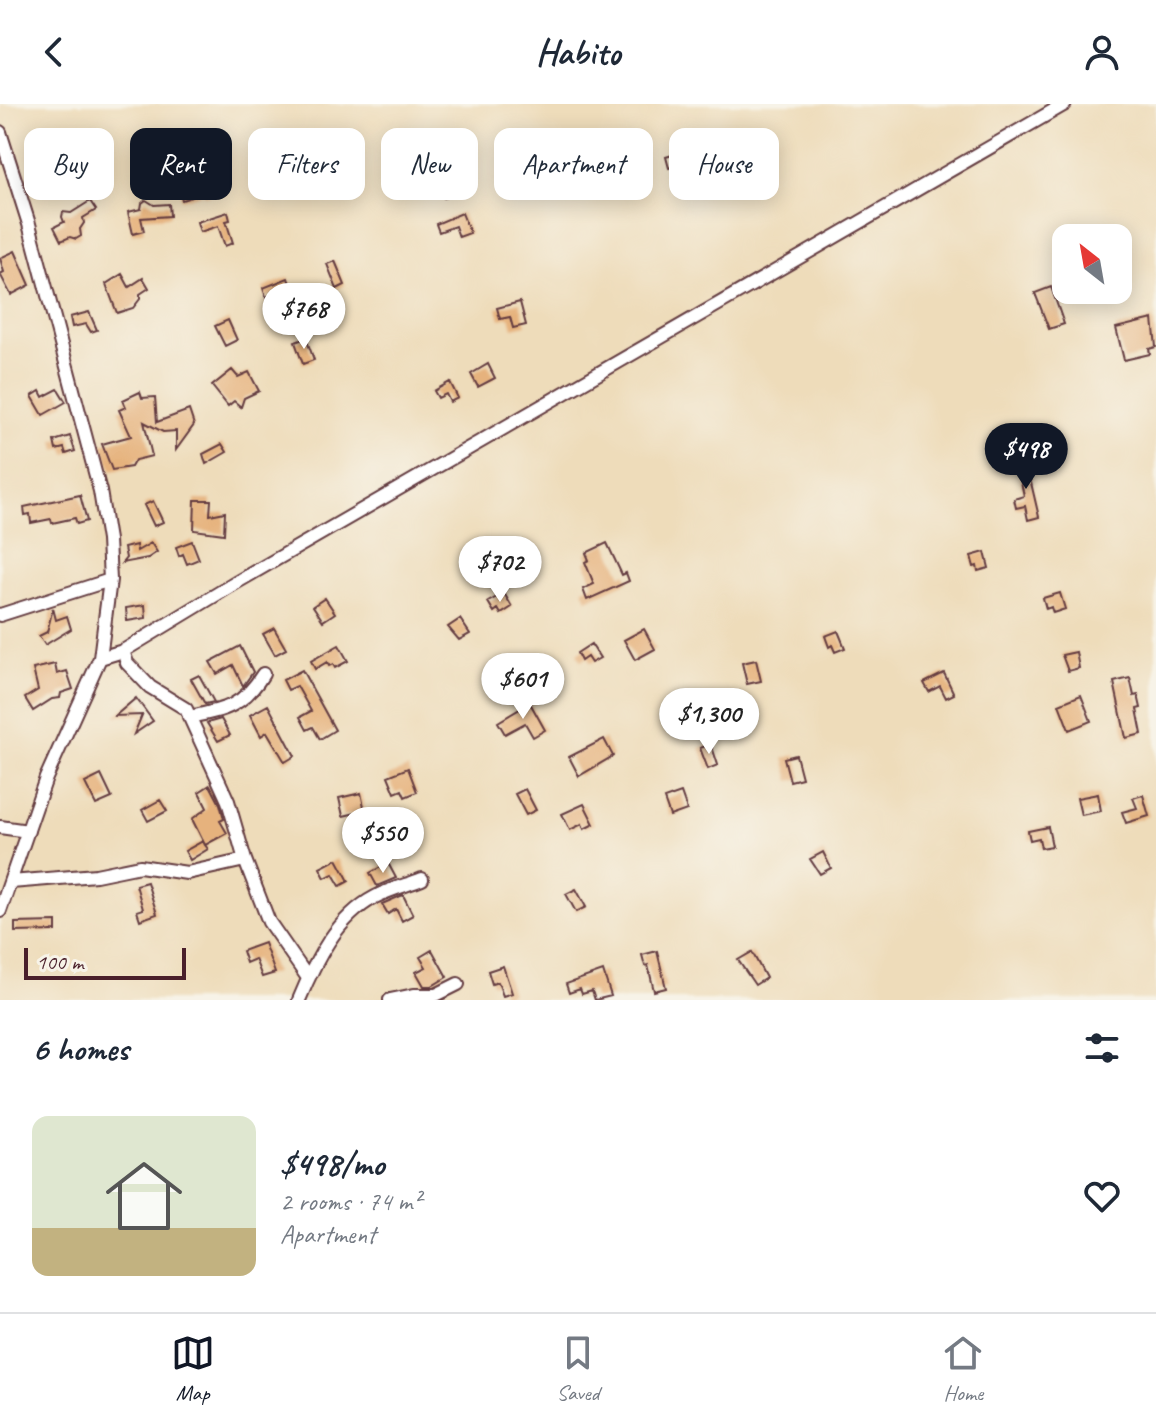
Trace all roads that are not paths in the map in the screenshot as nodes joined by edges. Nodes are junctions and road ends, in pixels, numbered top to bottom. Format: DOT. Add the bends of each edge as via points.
graph roads {
  1 [pos="1065,104"];
  2 [pos="0,132"];
  3 [pos="110,580"];
  4 [pos="0,615"];
  5 [pos="123,651"];
  6 [pos="100,658"];
  7 [pos="263,674"];
  8 [pos="189,717"];
  9 [pos="0,827"];
  10 [pos="28,831"];
  11 [pos="245,860"];
  12 [pos="422,879"];
  13 [pos="11,882"];
  14 [pos="0,911"];
  15 [pos="308,978"];
  16 [pos="458,984"];
  17 [pos="299,1000"];
  18 [pos="390,1000"];
  1 -- 5 [label="street"];
  2 -- 3 [label="street" via="100,491"];
  3 -- 4 [label="street"];
  3 -- 6 [label="street"];
  5 -- 6 [label="street"];
  5 -- 8 [label="street" via="150,687 186,709"];
  6 -- 10 [label="street"];
  7 -- 8 [label="street" via="252,693 222,711"];
  8 -- 11 [label="street" via="228,801"];
  9 -- 10 [label="street"];
  10 -- 13 [label="street"];
  11 -- 13 [label="street" via="187,873 140,866"];
  11 -- 15 [label="street" via="269,922"];
  12 -- 15 [label="street" via="374,897 339,925"];
  13 -- 14 [label="street"];
  15 -- 17 [label="street"];
  16 -- 18 [label="street" via="436,995"];
}
